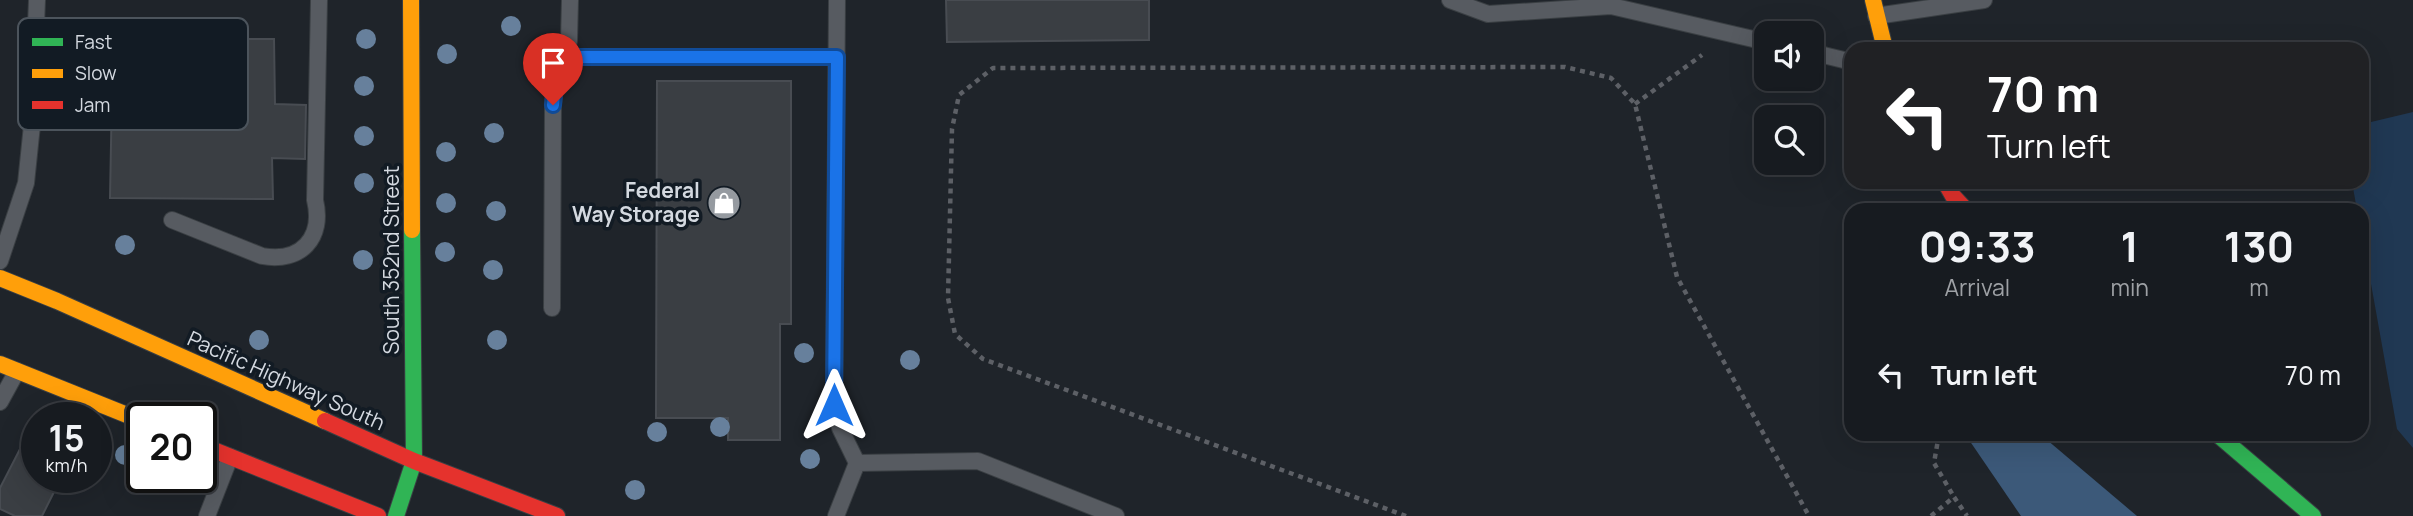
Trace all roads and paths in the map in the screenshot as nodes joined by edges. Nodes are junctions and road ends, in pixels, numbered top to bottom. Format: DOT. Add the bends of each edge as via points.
graph roads {
  1 [pos="37,0"];
  2 [pos="319,0"];
  3 [pos="411,0"];
  4 [pos="569,0"];
  5 [pos="837,0"];
  6 [pos="1450,0"];
  7 [pos="1984,0"];
  8 [pos="1875,8"];
  9 [pos="36,18"];
  10 [pos="1731,34"];
  11 [pos="1754,39"];
  12 [pos="1883,42"];
  13 [pos="1824,55"];
  14 [pos="565,57"];
  15 [pos="837,57"];
  16 [pos="1844,60"];
  17 [pos="1635,104"];
  18 [pos="31,130"];
  19 [pos="1949,189"];
  20 [pos="1960,203"];
  21 [pos="172,220"];
  22 [pos="0,261"];
  23 [pos="0,278"];
  24 [pos="552,308"];
  25 [pos="0,364"];
  26 [pos="17,371"];
  27 [pos="0,402"];
  28 [pos="126,415"];
  29 [pos="1939,441"];
  30 [pos="2225,441"];
  31 [pos="217,452"];
  32 [pos="230,457"];
  33 [pos="414,461"];
  34 [pos="857,463"];
  35 [pos="1954,497"];
  36 [pos="207,516"];
  37 [pos="378,516"];
  38 [pos="396,516"];
  39 [pos="558,516"];
  40 [pos="836,516"];
  41 [pos="1116,516"];
  42 [pos="1406,516"];
  43 [pos="1809,516"];
  44 [pos="1931,516"];
  45 [pos="1967,516"];
  46 [pos="2313,516"];
  1 -- 9 [label="lane"];
  2 -- 21 [label="lane" via="318,213 311,240 289,256 262,256"];
  3 -- 33 [label="main road, South 352nd Street"];
  4 -- 14 [label="lane"];
  5 -- 15 [label="lane"];
  6 -- 10 [label="lane" via="1488,14 1611,6"];
  7 -- 8 [label="lane"];
  8 -- 12 [label="main road"];
  10 -- 11 [label="lane"];
  10 -- 17 [label="path"];
  13 -- 16 [label="lane"];
  14 -- 15 [label="lane"];
  14 -- 24 [label="lane" via="553,105"];
  15 -- 34 [label="lane" via="834,405"];
  17 -- 42 [label="path" via="1611,78 1565,67 993,68 959,95 952,130 948,298 955,334 983,359"];
  17 -- 43 [label="path" via="1677,277"];
  18 -- 22 [label="lane" via="26,183"];
  19 -- 20 [label="main road"];
  23 -- 33 [label="main road, Pacific Highway South"];
  25 -- 26 [label="main road"];
  26 -- 27 [label="lane"];
  26 -- 28 [label="main road"];
  29 -- 35 [label="path" via="1934,463"];
  30 -- 46 [label="main road"];
  31 -- 32 [label="main road"];
  32 -- 36 [label="lane"];
  32 -- 37 [label="main road"];
  33 -- 38 [label="main road, South 352nd Street"];
  33 -- 39 [label="main road, Pacific Highway South"];
  34 -- 40 [label="lane"];
  34 -- 41 [label="lane" via="978,461"];
  35 -- 44 [label="path"];
  35 -- 45 [label="path"];
}
